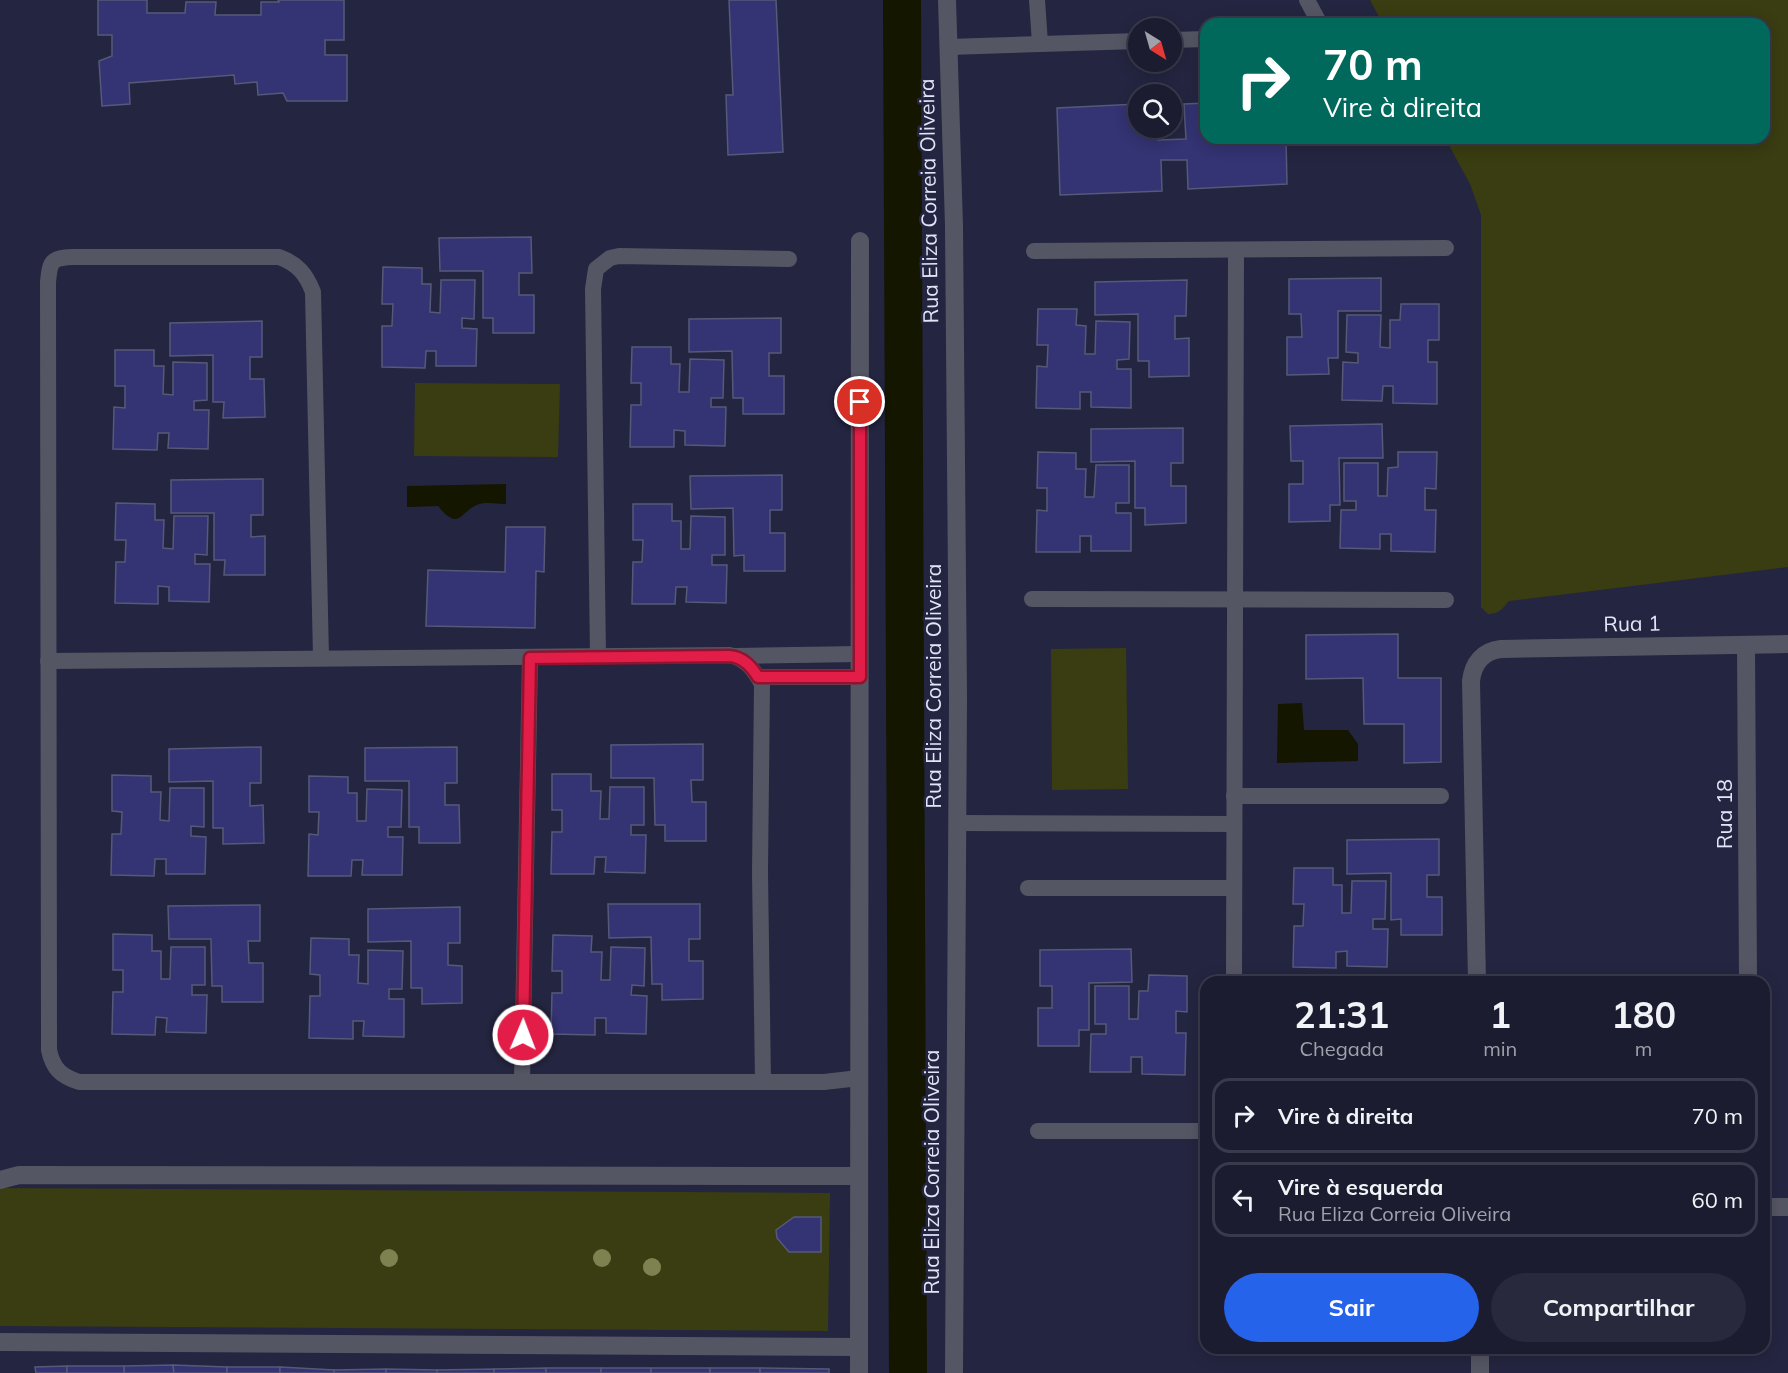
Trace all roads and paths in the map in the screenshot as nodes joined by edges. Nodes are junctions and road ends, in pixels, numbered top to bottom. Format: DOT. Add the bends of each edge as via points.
graph roads {
  1 [pos="947,0"];
  2 [pos="1037,0"];
  3 [pos="1307,0"];
  4 [pos="1317,18"];
  5 [pos="1200,39"];
  6 [pos="1128,40"];
  7 [pos="1182,40"];
  8 [pos="1040,43"];
  9 [pos="948,47"];
  10 [pos="860,241"];
  11 [pos="1446,248"];
  12 [pos="1236,250"];
  13 [pos="1034,251"];
  14 [pos="789,259"];
  15 [pos="1032,599"];
  16 [pos="1446,600"];
  17 [pos="1235,601"];
  18 [pos="1788,644"];
  19 [pos="1746,645"];
  20 [pos="860,654"];
  21 [pos="598,656"];
  22 [pos="735,656"];
  23 [pos="321,658"];
  24 [pos="530,658"];
  25 [pos="48,661"];
  26 [pos="758,677"];
  27 [pos="860,677"];
  28 [pos="1234,796"];
  29 [pos="1441,796"];
  30 [pos="957,823"];
  31 [pos="1234,824"];
  32 [pos="1028,888"];
  33 [pos="1234,888"];
  34 [pos="1234,976"];
  35 [pos="1477,976"];
  36 [pos="1748,976"];
  37 [pos="859,1078"];
  38 [pos="522,1082"];
  39 [pos="763,1082"];
  40 [pos="1038,1131"];
  41 [pos="1200,1131"];
  42 [pos="859,1176"];
  43 [pos="0,1180"];
  44 [pos="1770,1207"];
  45 [pos="1788,1207"];
  46 [pos="0,1342"];
  47 [pos="859,1347"];
  48 [pos="1480,1354"];
  49 [pos="859,1373"];
  50 [pos="954,1373"];
  51 [pos="1480,1373"];
  1 -- 9 [label="street, Rua Eliza Correia Oliveira"];
  2 -- 8 [label="lane"];
  3 -- 4 [label="lane"];
  5 -- 7 [label="lane"];
  6 -- 8 [label="lane"];
  8 -- 9 [label="lane"];
  9 -- 30 [label="street, Rua Eliza Correia Oliveira" via="954,237"];
  10 -- 20 [label="street"];
  11 -- 12 [label="lane"];
  12 -- 13 [label="lane"];
  12 -- 17 [label="lane"];
  14 -- 21 [label="lane" via="619,256 596,268 593,289"];
  15 -- 17 [label="lane"];
  16 -- 17 [label="lane"];
  17 -- 28 [label="lane"];
  18 -- 19 [label="street, Rua 1"];
  19 -- 35 [label="street, Rua 1" via="1501,649 1480,658 1471,681"];
  19 -- 36 [label="street, Rua 18"];
  20 -- 22 [label="lane"];
  20 -- 27 [label="street"];
  21 -- 22 [label="lane"];
  21 -- 24 [label="lane"];
  22 -- 26 [label="lane"];
  23 -- 24 [label="lane"];
  23 -- 25 [label="lane"];
  23 -- 25 [label="lane" via="313,292 307,276 291,261 279,257 62,257 49,267"];
  24 -- 38 [label="lane"];
  25 -- 38 [label="lane" via="49,1050 54,1068 79,1082"];
  26 -- 27 [label="lane"];
  26 -- 39 [label="lane" via="762,684"];
  27 -- 37 [label="street"];
  28 -- 29 [label="lane"];
  28 -- 31 [label="lane"];
  30 -- 31 [label="lane"];
  30 -- 50 [label="street, Rua Eliza Correia Oliveira"];
  31 -- 33 [label="lane"];
  32 -- 33 [label="lane"];
  33 -- 34 [label="lane"];
  37 -- 39 [label="lane"];
  37 -- 42 [label="street"];
  38 -- 39 [label="lane"];
  40 -- 41 [label="lane"];
  42 -- 43 [label="street" via="19,1175"];
  42 -- 47 [label="street"];
  44 -- 45 [label="street"];
  46 -- 47 [label="street"];
  47 -- 49 [label="street"];
  48 -- 51 [label="street"];
}
